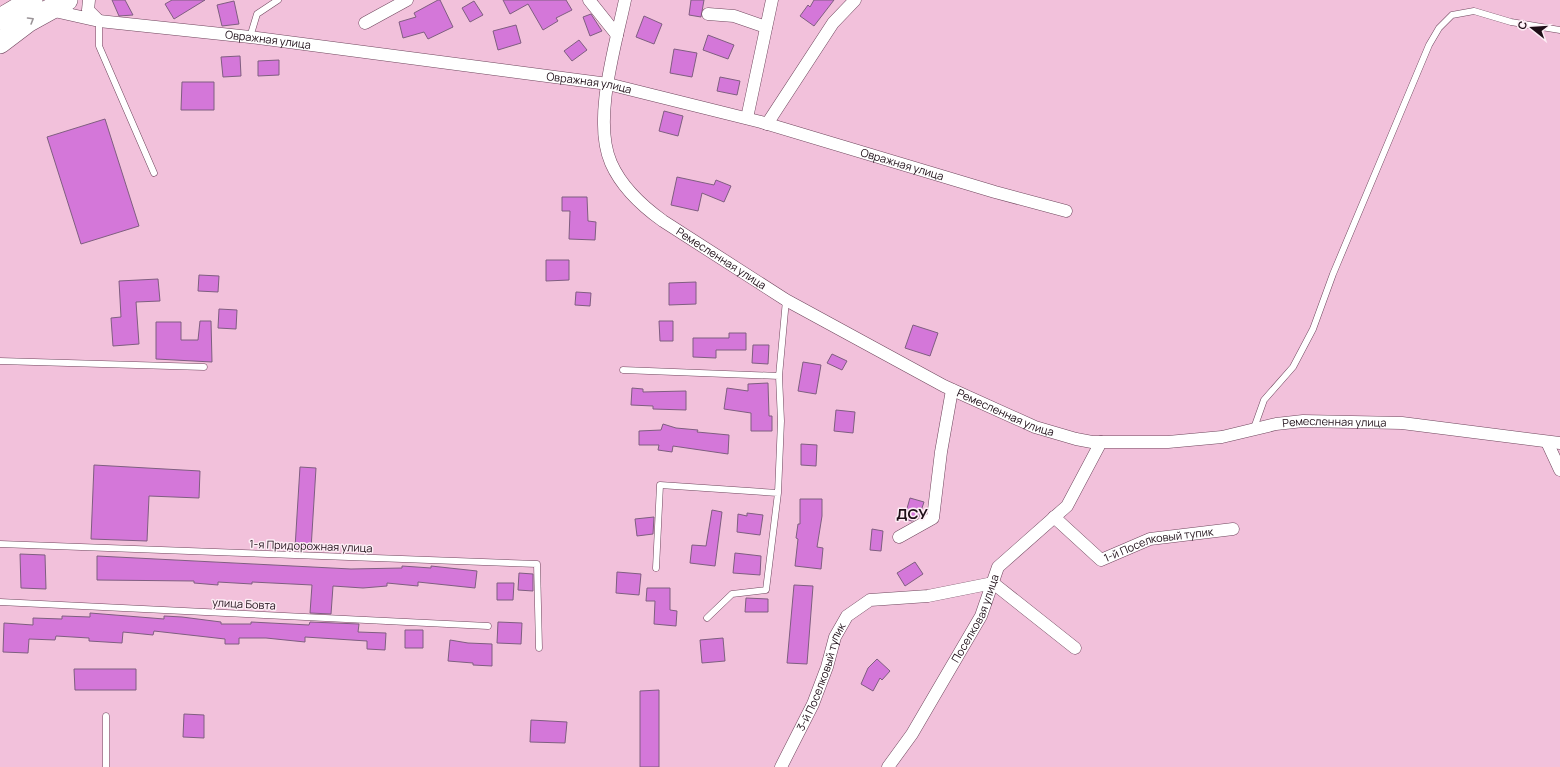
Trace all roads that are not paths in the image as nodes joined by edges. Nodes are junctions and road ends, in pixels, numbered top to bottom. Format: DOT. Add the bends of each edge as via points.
graph roads {
  1 [pos="89,0"];
  2 [pos="278,0"];
  3 [pos="407,0"];
  4 [pos="589,0"];
  5 [pos="625,0"];
  6 [pos="772,0"];
  7 [pos="855,0"];
  8 [pos="50,3"];
  9 [pos="708,14"];
  10 [pos="1,18"];
  11 [pos="99,21"];
  12 [pos="365,22"];
  13 [pos="766,26"];
  14 [pos="1560,30"];
  15 [pos="618,35"];
  16 [pos="250,38"];
  17 [pos="0,43"];
  18 [pos="608,78"];
  19 [pos="746,118"];
  20 [pos="767,124"];
  21 [pos="154,174"];
  22 [pos="1066,211"];
  23 [pos="786,300"];
  24 [pos="0,361"];
  25 [pos="204,367"];
  26 [pos="623,370"];
  27 [pos="779,376"];
  28 [pos="952,390"];
  29 [pos="1254,428"];
  30 [pos="1101,442"];
  31 [pos="1547,442"];
  32 [pos="1560,443"];
  33 [pos="1560,470"];
  34 [pos="778,493"];
  35 [pos="1054,517"];
  36 [pos="1233,529"];
  37 [pos="899,536"];
  38 [pos="0,544"];
  39 [pos="656,568"];
  40 [pos="992,583"];
  41 [pos="0,602"];
  42 [pos="707,618"];
  43 [pos="488,626"];
  44 [pos="539,648"];
  45 [pos="1075,648"];
  46 [pos="106,716"];
  47 [pos="106,767"];
  48 [pos="781,767"];
  49 [pos="888,767"];
  1 -- 11 [label="street" via="88,10"];
  2 -- 16 [label="lane" via="257,14"];
  3 -- 12 [label="street"];
  4 -- 15 [label="street"];
  5 -- 15 [label="street, Ремесленная улица"];
  6 -- 13 [label="street"];
  7 -- 20 [label="street" via="833,23"];
  8 -- 10 [label="highway"];
  8 -- 11 [label="street, Овражная улица"];
  17 -- 8 [label="highway, one-way"];
  9 -- 13 [label="street" via="734,16"];
  11 -- 16 [label="street, Овражная улица"];
  11 -- 21 [label="lane" via="99,46"];
  13 -- 19 [label="street"];
  14 -- 29 [label="lane" via="1511,22 1474,11 1452,15 1439,28 1422,59 1333,274 1313,329 1294,367 1264,400"];
  15 -- 18 [label="street, Ремесленная улица"];
  16 -- 18 [label="street, Овражная улица"];
  18 -- 19 [label="street, Овражная улица"];
  18 -- 23 [label="street, Ремесленная улица" via="605,142 610,162 632,195 663,221"];
  19 -- 20 [label="street, Овражная улица"];
  20 -- 22 [label="street, Овражная улица"];
  23 -- 27 [label="lane"];
  23 -- 28 [label="street, Ремесленная улица"];
  24 -- 25 [label="lane"];
  26 -- 27 [label="lane"];
  27 -- 34 [label="lane" via="781,421"];
  28 -- 30 [label="street, Ремесленная улица" via="1035,427 1076,439"];
  28 -- 37 [label="street" via="933,518"];
  29 -- 30 [label="street, Ремесленная улица" via="1222,437 1168,442"];
  29 -- 31 [label="street, Ремесленная улица" via="1303,421 1402,424"];
  30 -- 35 [label="street, Поселковая улица" via="1067,506"];
  31 -- 32 [label="street, Ремесленная улица"];
  31 -- 33 [label="street"];
  34 -- 39 [label="lane" via="660,485"];
  34 -- 42 [label="lane" via="766,590 732,594"];
  35 -- 36 [label="street, 1-й Поселковый тупик" via="1101,560 1150,539"];
  35 -- 40 [label="street, Поселковая улица" via="998,567"];
  38 -- 44 [label="lane, 1-я Придорожная улица" via="537,564"];
  40 -- 45 [label="street"];
  40 -- 48 [label="street, 3-й Поселковый тупик" via="928,596 870,600 848,616 835,637 813,704"];
  40 -- 49 [label="street, Поселковая улица" via="982,616 912,734"];
  41 -- 43 [label="lane, улица Бовта"];
  46 -- 47 [label="lane"];
}
